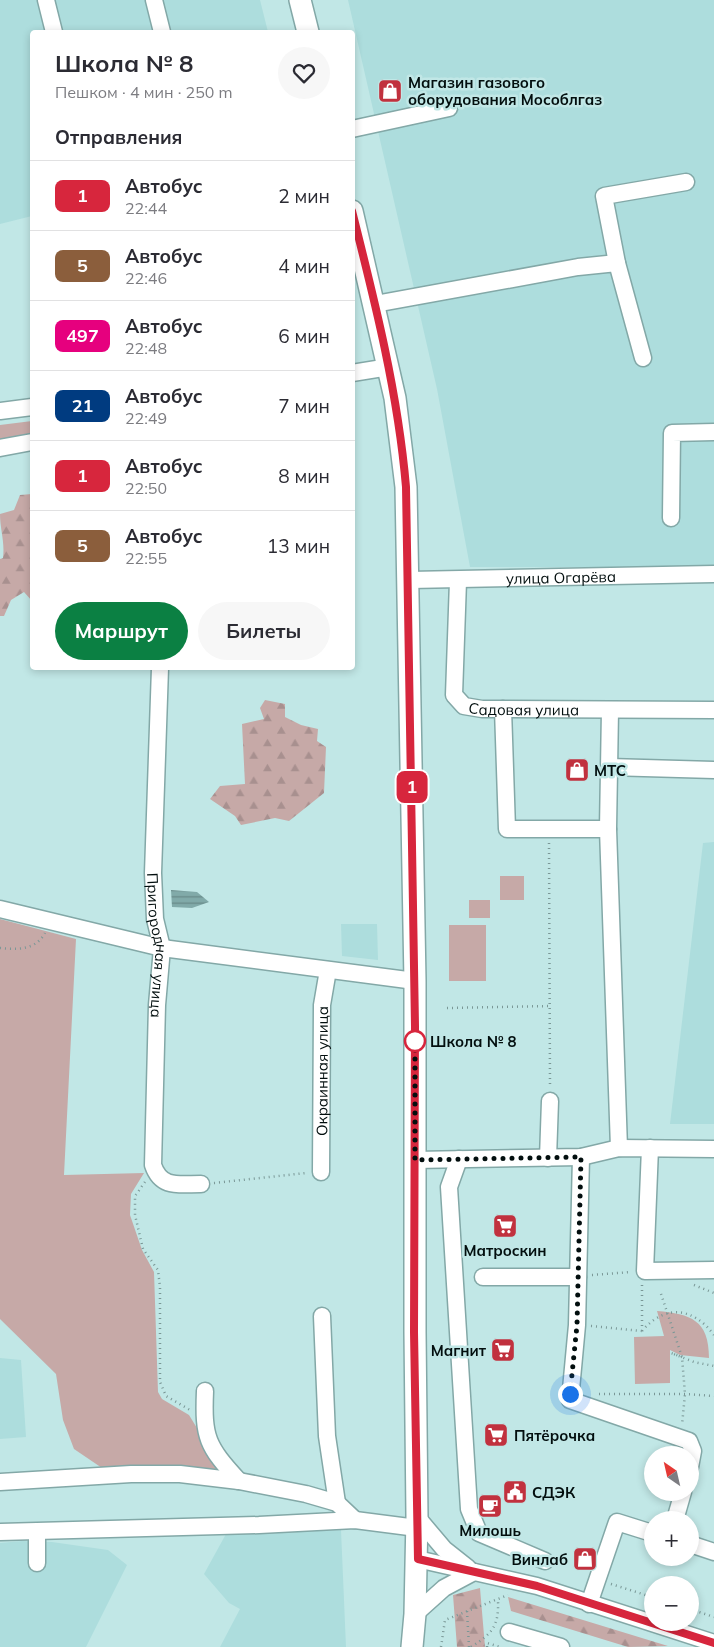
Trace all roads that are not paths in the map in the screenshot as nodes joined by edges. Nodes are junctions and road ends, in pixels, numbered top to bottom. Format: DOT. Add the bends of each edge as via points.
graph roads {
  1 [pos="46,0"];
  2 [pos="154,0"];
  3 [pos="300,0"];
  4 [pos="54,30"];
  5 [pos="162,30"];
  6 [pos="308,30"];
  7 [pos="449,108"];
  8 [pos="355,127"];
  9 [pos="686,182"];
  10 [pos="355,223"];
  11 [pos="617,263"];
  12 [pos="376,304"];
  13 [pos="643,358"];
  14 [pos="389,367"];
  15 [pos="355,373"];
  16 [pos="30,407"];
  17 [pos="0,411"];
  18 [pos="714,432"];
  19 [pos="30,442"];
  20 [pos="0,448"];
  21 [pos="671,518"];
  22 [pos="714,574"];
  23 [pos="410,580"];
  24 [pos="458,581"];
  25 [pos="160,670"];
  26 [pos="503,709"];
  27 [pos="610,710"];
  28 [pos="714,710"];
  29 [pos="609,767"];
  30 [pos="714,770"];
  31 [pos="608,828"];
  32 [pos="0,909"];
  33 [pos="162,948"];
  34 [pos="328,970"];
  35 [pos="414,981"];
  36 [pos="550,1101"];
  37 [pos="619,1148"];
  38 [pos="650,1148"];
  39 [pos="714,1149"];
  40 [pos="581,1157"];
  41 [pos="548,1158"];
  42 [pos="458,1159"];
  43 [pos="415,1160"];
  44 [pos="321,1172"];
  45 [pos="200,1184"];
  46 [pos="714,1270"];
  47 [pos="482,1276"];
  48 [pos="578,1277"];
  49 [pos="322,1316"];
  50 [pos="206,1391"];
  51 [pos="691,1446"];
  52 [pos="3,1479"];
  53 [pos="239,1480"];
  54 [pos="337,1503"];
  55 [pos="355,1520"];
  56 [pos="417,1522"];
  57 [pos="644,1530"];
  58 [pos="0,1532"];
  59 [pos="38,1532"];
  60 [pos="699,1547"];
  61 [pos="714,1552"];
  62 [pos="418,1559"];
  63 [pos="545,1561"];
  64 [pos="37,1562"];
  65 [pos="474,1572"];
  66 [pos="589,1604"];
  67 [pos="415,1614"];
  68 [pos="509,1632"];
  69 [pos="693,1642"];
  70 [pos="714,1643"];
  71 [pos="412,1647"];
  72 [pos="561,1647"];
  1 -- 4 [label="street"];
  2 -- 5 [label="street"];
  3 -- 6 [label="main road"];
  7 -- 8 [label="street"];
  9 -- 11 [label="street" via="604,196"];
  10 -- 12 [label="main road"];
  11 -- 12 [label="street" via="578,267"];
  11 -- 13 [label="street"];
  12 -- 14 [label="main road"];
  14 -- 15 [label="street"];
  14 -- 23 [label="main road" via="403,447"];
  16 -- 17 [label="street"];
  18 -- 21 [label="street" via="672,433"];
  19 -- 20 [label="street"];
  22 -- 24 [label="street, улица Огарёва"];
  23 -- 24 [label="street, улица Огарёва"];
  23 -- 35 [label="main road"];
  24 -- 26 [label="street, Садовая улица" via="454,695 464,706"];
  25 -- 33 [label="street, Пригородная улица" via="154,873 155,918"];
  26 -- 27 [label="street, Садовая улица"];
  26 -- 31 [label="street" via="507,829"];
  27 -- 28 [label="street, Садовая улица"];
  27 -- 29 [label="street"];
  29 -- 30 [label="street"];
  29 -- 31 [label="street"];
  31 -- 37 [label="street"];
  32 -- 33 [label="street"];
  33 -- 34 [label="street"];
  33 -- 45 [label="street, Пригородная улица" via="156,1005 152,1149 155,1170 163,1181"];
  34 -- 35 [label="street"];
  34 -- 44 [label="street, Окраинная улица" via="322,1005"];
  35 -- 43 [label="main road"];
  36 -- 41 [label="street"];
  37 -- 38 [label="street"];
  37 -- 40 [label="street"];
  38 -- 39 [label="street"];
  38 -- 46 [label="street" via="645,1271"];
  40 -- 41 [label="street"];
  40 -- 48 [label="street"];
  41 -- 42 [label="street"];
  42 -- 43 [label="street"];
  42 -- 63 [label="street" via="449,1187 469,1509 479,1533"];
  43 -- 56 [label="main road"];
  47 -- 48 [label="street"];
  48 -- 51 [label="street" via="570,1400 680,1436"];
  49 -- 54 [label="street" via="327,1436"];
  50 -- 53 [label="street" via="205,1434 218,1456"];
  52 -- 53 [label="street" via="180,1474"];
  53 -- 54 [label="street"];
  54 -- 55 [label="street"];
  55 -- 56 [label="street"];
  55 -- 59 [label="street"];
  56 -- 62 [label="main road"];
  56 -- 65 [label="street"];
  57 -- 66 [label="street" via="617,1522"];
  58 -- 59 [label="street"];
  59 -- 64 [label="street"];
  60 -- 61 [label="street"];
  62 -- 65 [label="street"];
  62 -- 67 [label="main road"];
  65 -- 66 [label="street" via="537,1586"];
  65 -- 67 [label="street" via="444,1588"];
  66 -- 69 [label="street"];
  67 -- 71 [label="main road"];
  68 -- 72 [label="street"];
  69 -- 70 [label="street"];
}
